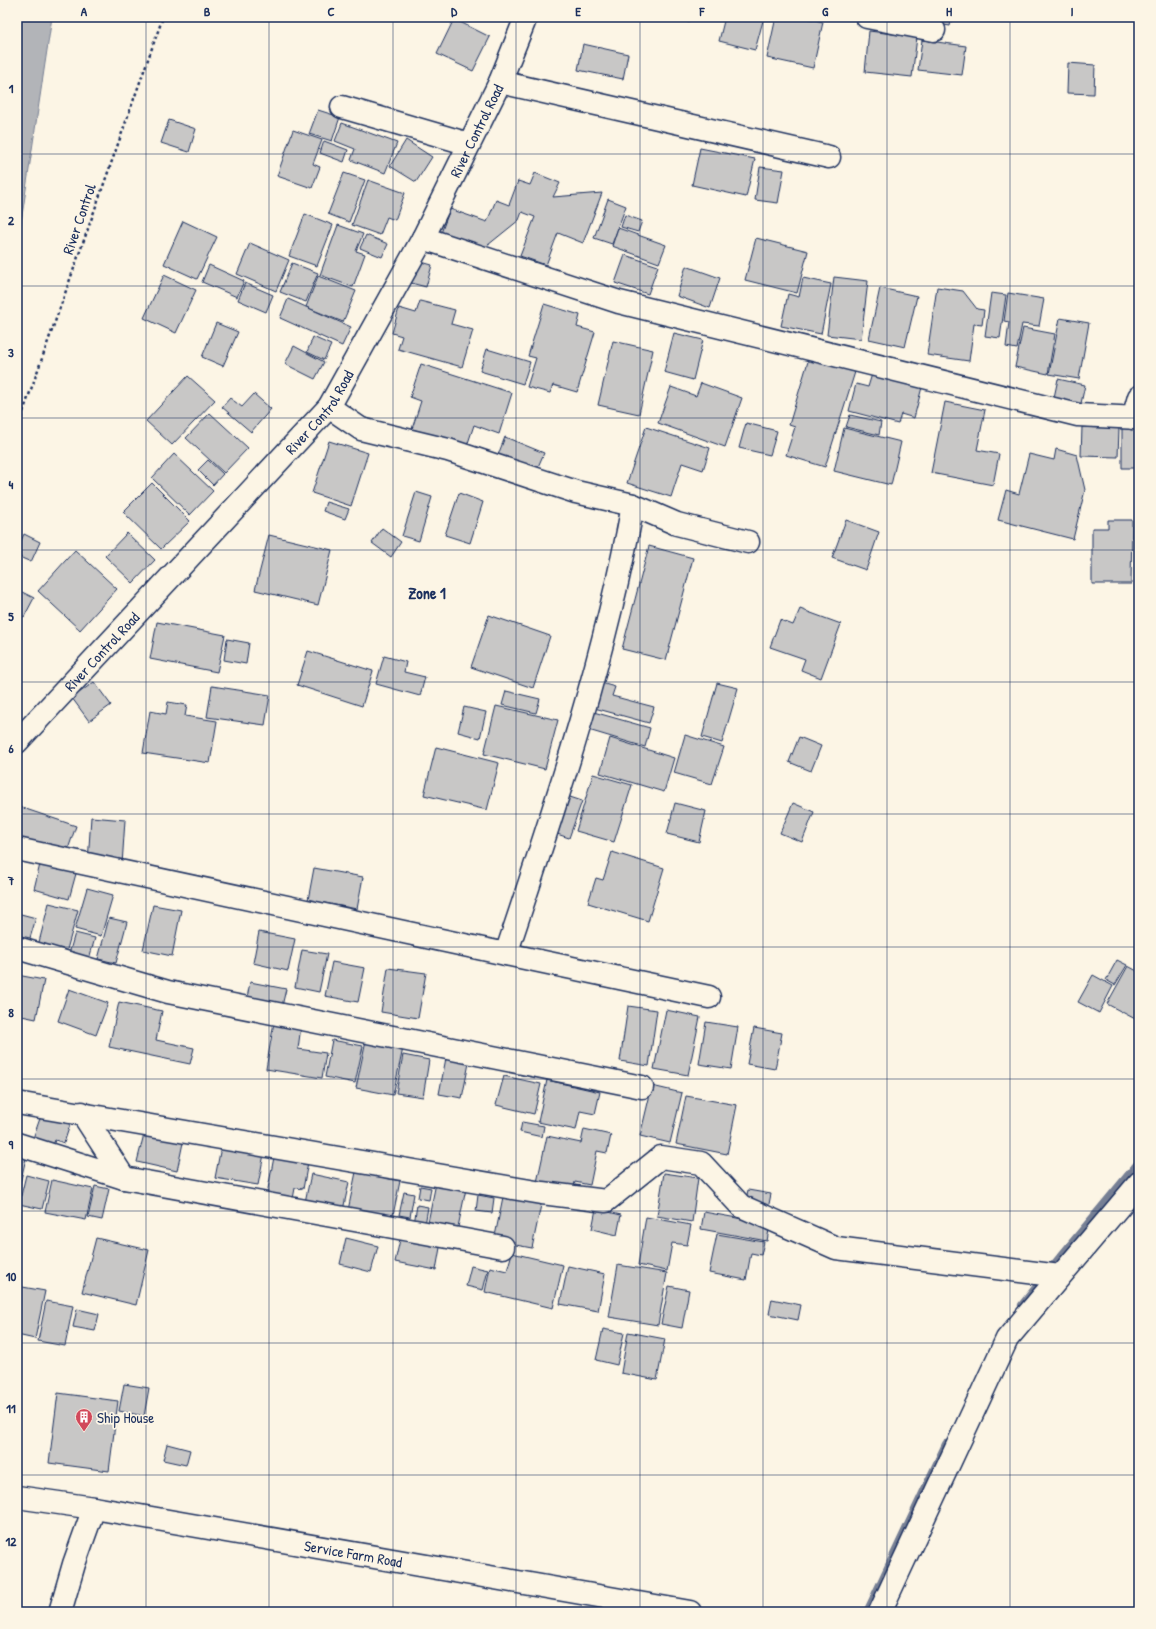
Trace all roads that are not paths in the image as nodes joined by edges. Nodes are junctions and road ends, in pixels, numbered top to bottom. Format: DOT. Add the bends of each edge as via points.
graph roads {
  1 [pos="526,17"];
  2 [pos="867,17"];
  3 [pos="934,30"];
  4 [pos="500,82"];
  5 [pos="342,107"];
  6 [pos="469,144"];
  7 [pos="829,157"];
  8 [pos="423,238"];
  9 [pos="1139,396"];
  10 [pos="329,407"];
  11 [pos="1136,418"];
  12 [pos="634,506"];
  13 [pos="748,542"];
  14 [pos="17,742"];
  15 [pos="17,848"];
  16 [pos="17,948"];
  17 [pos="506,954"];
  18 [pos="709,997"];
  19 [pos="642,1087"];
  20 [pos="17,1103"];
  21 [pos="82,1113"];
  22 [pos="17,1144"];
  23 [pos="124,1178"];
  24 [pos="1139,1183"];
  25 [pos="503,1247"];
  26 [pos="1060,1276"];
  27 [pos="17,1497"];
  28 [pos="94,1508"];
  29 [pos="60,1612"];
  30 [pos="690,1612"];
  31 [pos="880,1612"];
  1 -- 4 [label="street, River Control Road"];
  2 -- 3 [label="street"];
  4 -- 6 [label="street, River Control Road"];
  4 -- 7 [label="street"];
  5 -- 6 [label="street"];
  6 -- 8 [label="street, River Control Road"];
  8 -- 10 [label="street, River Control Road"];
  8 -- 11 [label="street" via="619,302 1078,415"];
  9 -- 11 [label="street"];
  10 -- 12 [label="street" via="361,429 448,450 576,492"];
  10 -- 14 [label="street, River Control Road"];
  12 -- 13 [label="street" via="677,524"];
  12 -- 17 [label="street" via="623,564 597,665 557,802"];
  15 -- 17 [label="street"];
  16 -- 19 [label="street" via="168,992"];
  17 -- 18 [label="street"];
  20 -- 21 [label="street"];
  21 -- 23 [label="street"];
  21 -- 26 [label="street" via="542,1193 606,1201 662,1157 701,1163 741,1206 836,1248"];
  22 -- 23 [label="street"];
  23 -- 25 [label="street"];
  24 -- 26 [label="street"];
  26 -- 31 [label="street" via="1007,1339"];
  27 -- 28 [label="street, Service Farm Road"];
  28 -- 29 [label="street"];
  28 -- 30 [label="street, Service Farm Road"];
}
